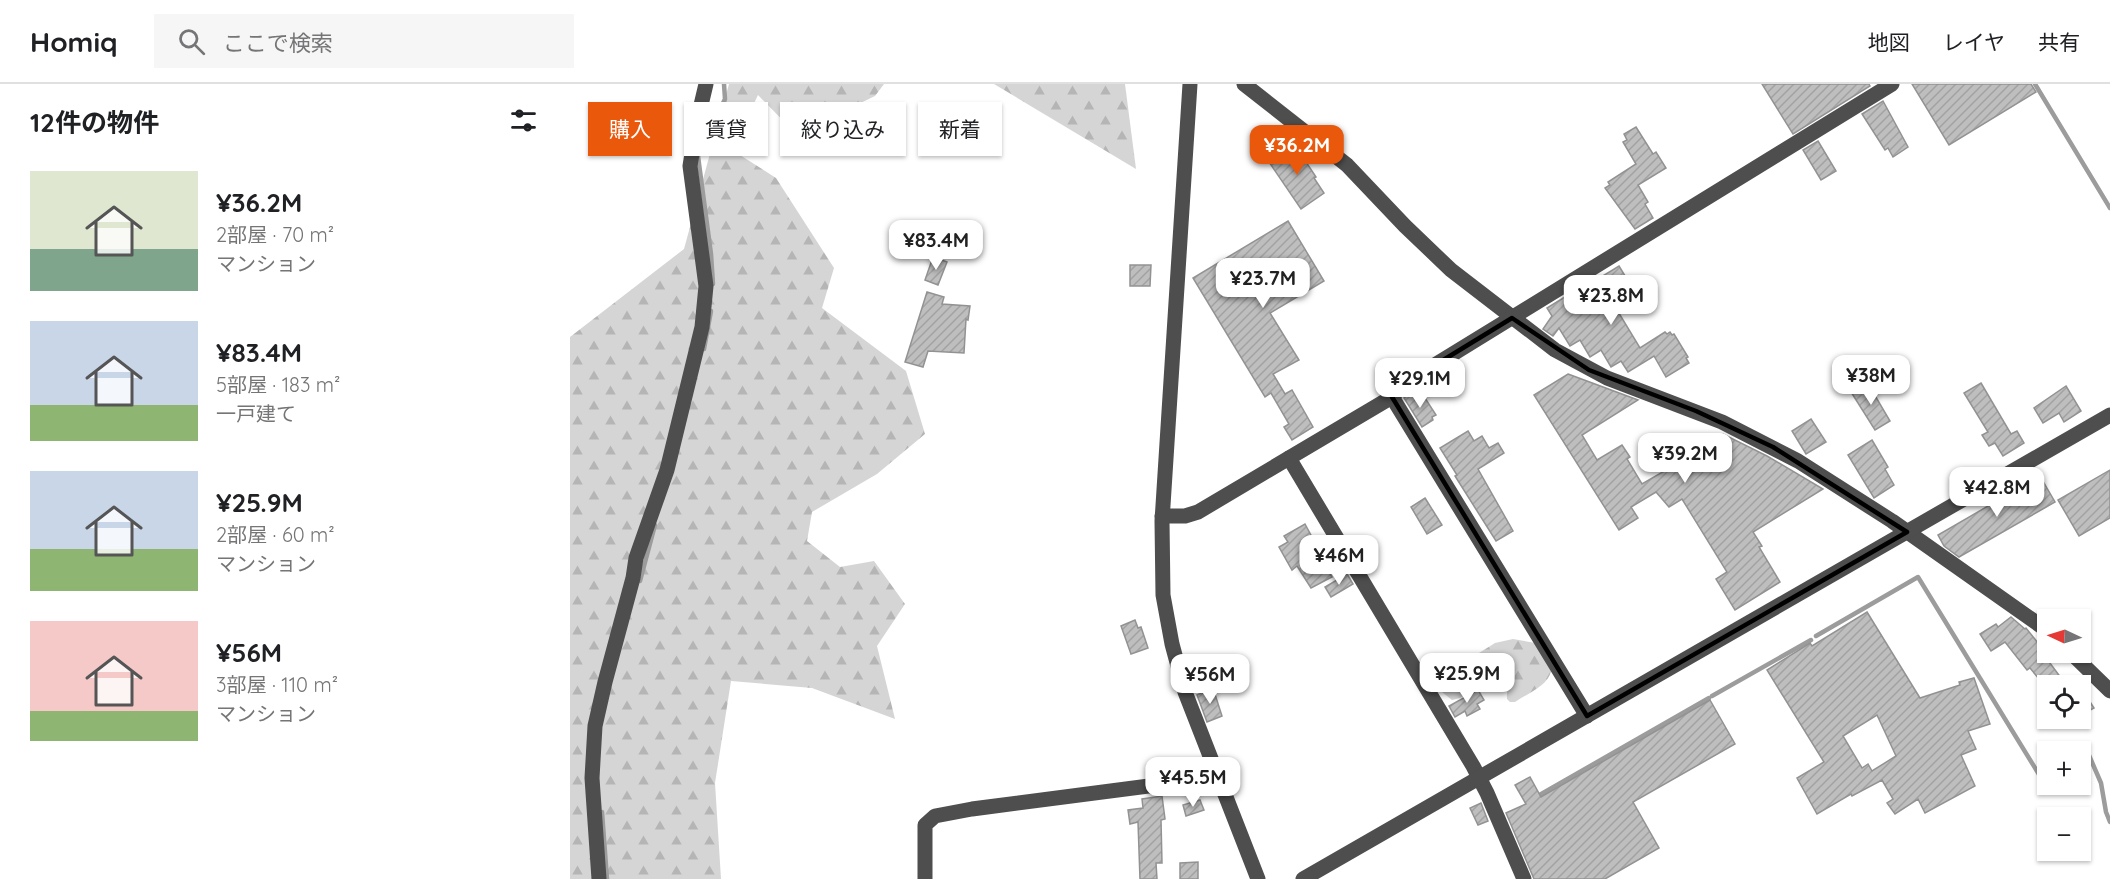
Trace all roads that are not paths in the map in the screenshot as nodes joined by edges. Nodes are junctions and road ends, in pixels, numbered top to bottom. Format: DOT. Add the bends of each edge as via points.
graph roads {
  1 [pos="706,84"];
  2 [pos="1190,84"];
  3 [pos="1244,84"];
  4 [pos="1892,84"];
  5 [pos="1512,318"];
  6 [pos="1392,397"];
  7 [pos="2110,415"];
  8 [pos="1289,458"];
  9 [pos="1162,516"];
  10 [pos="1907,532"];
  11 [pos="2037,623"];
  12 [pos="2081,663"];
  13 [pos="2110,691"];
  14 [pos="1587,716"];
  15 [pos="1218,777"];
  16 [pos="1479,778"];
  17 [pos="599,879"];
  18 [pos="925,879"];
  19 [pos="1257,879"];
  20 [pos="1303,879"];
  21 [pos="1524,879"];
  1 -- 17 [label="street" via="690,166 706,286 702,327 667,470 636,558 595,726 592,778"];
  2 -- 9 [label="street"];
  3 -- 5 [label="street" via="1347,165 1435,256"];
  4 -- 5 [label="street"];
  5 -- 6 [label="street" via="1404,384"];
  5 -- 10 [label="street" via="1589,370 1696,411 1773,447"];
  6 -- 8 [label="street"];
  6 -- 14 [label="street"];
  7 -- 10 [label="street"];
  8 -- 9 [label="street" via="1198,512"];
  8 -- 16 [label="street"];
  9 -- 15 [label="street" via="1163,587 1172,644 1185,692"];
  10 -- 11 [label="street"];
  10 -- 14 [label="street"];
  12 -- 13 [label="street"];
  14 -- 16 [label="street"];
  15 -- 18 [label="street" via="935,816 925,825"];
  15 -- 19 [label="street"];
  16 -- 20 [label="street"];
  16 -- 21 [label="street"];
}
